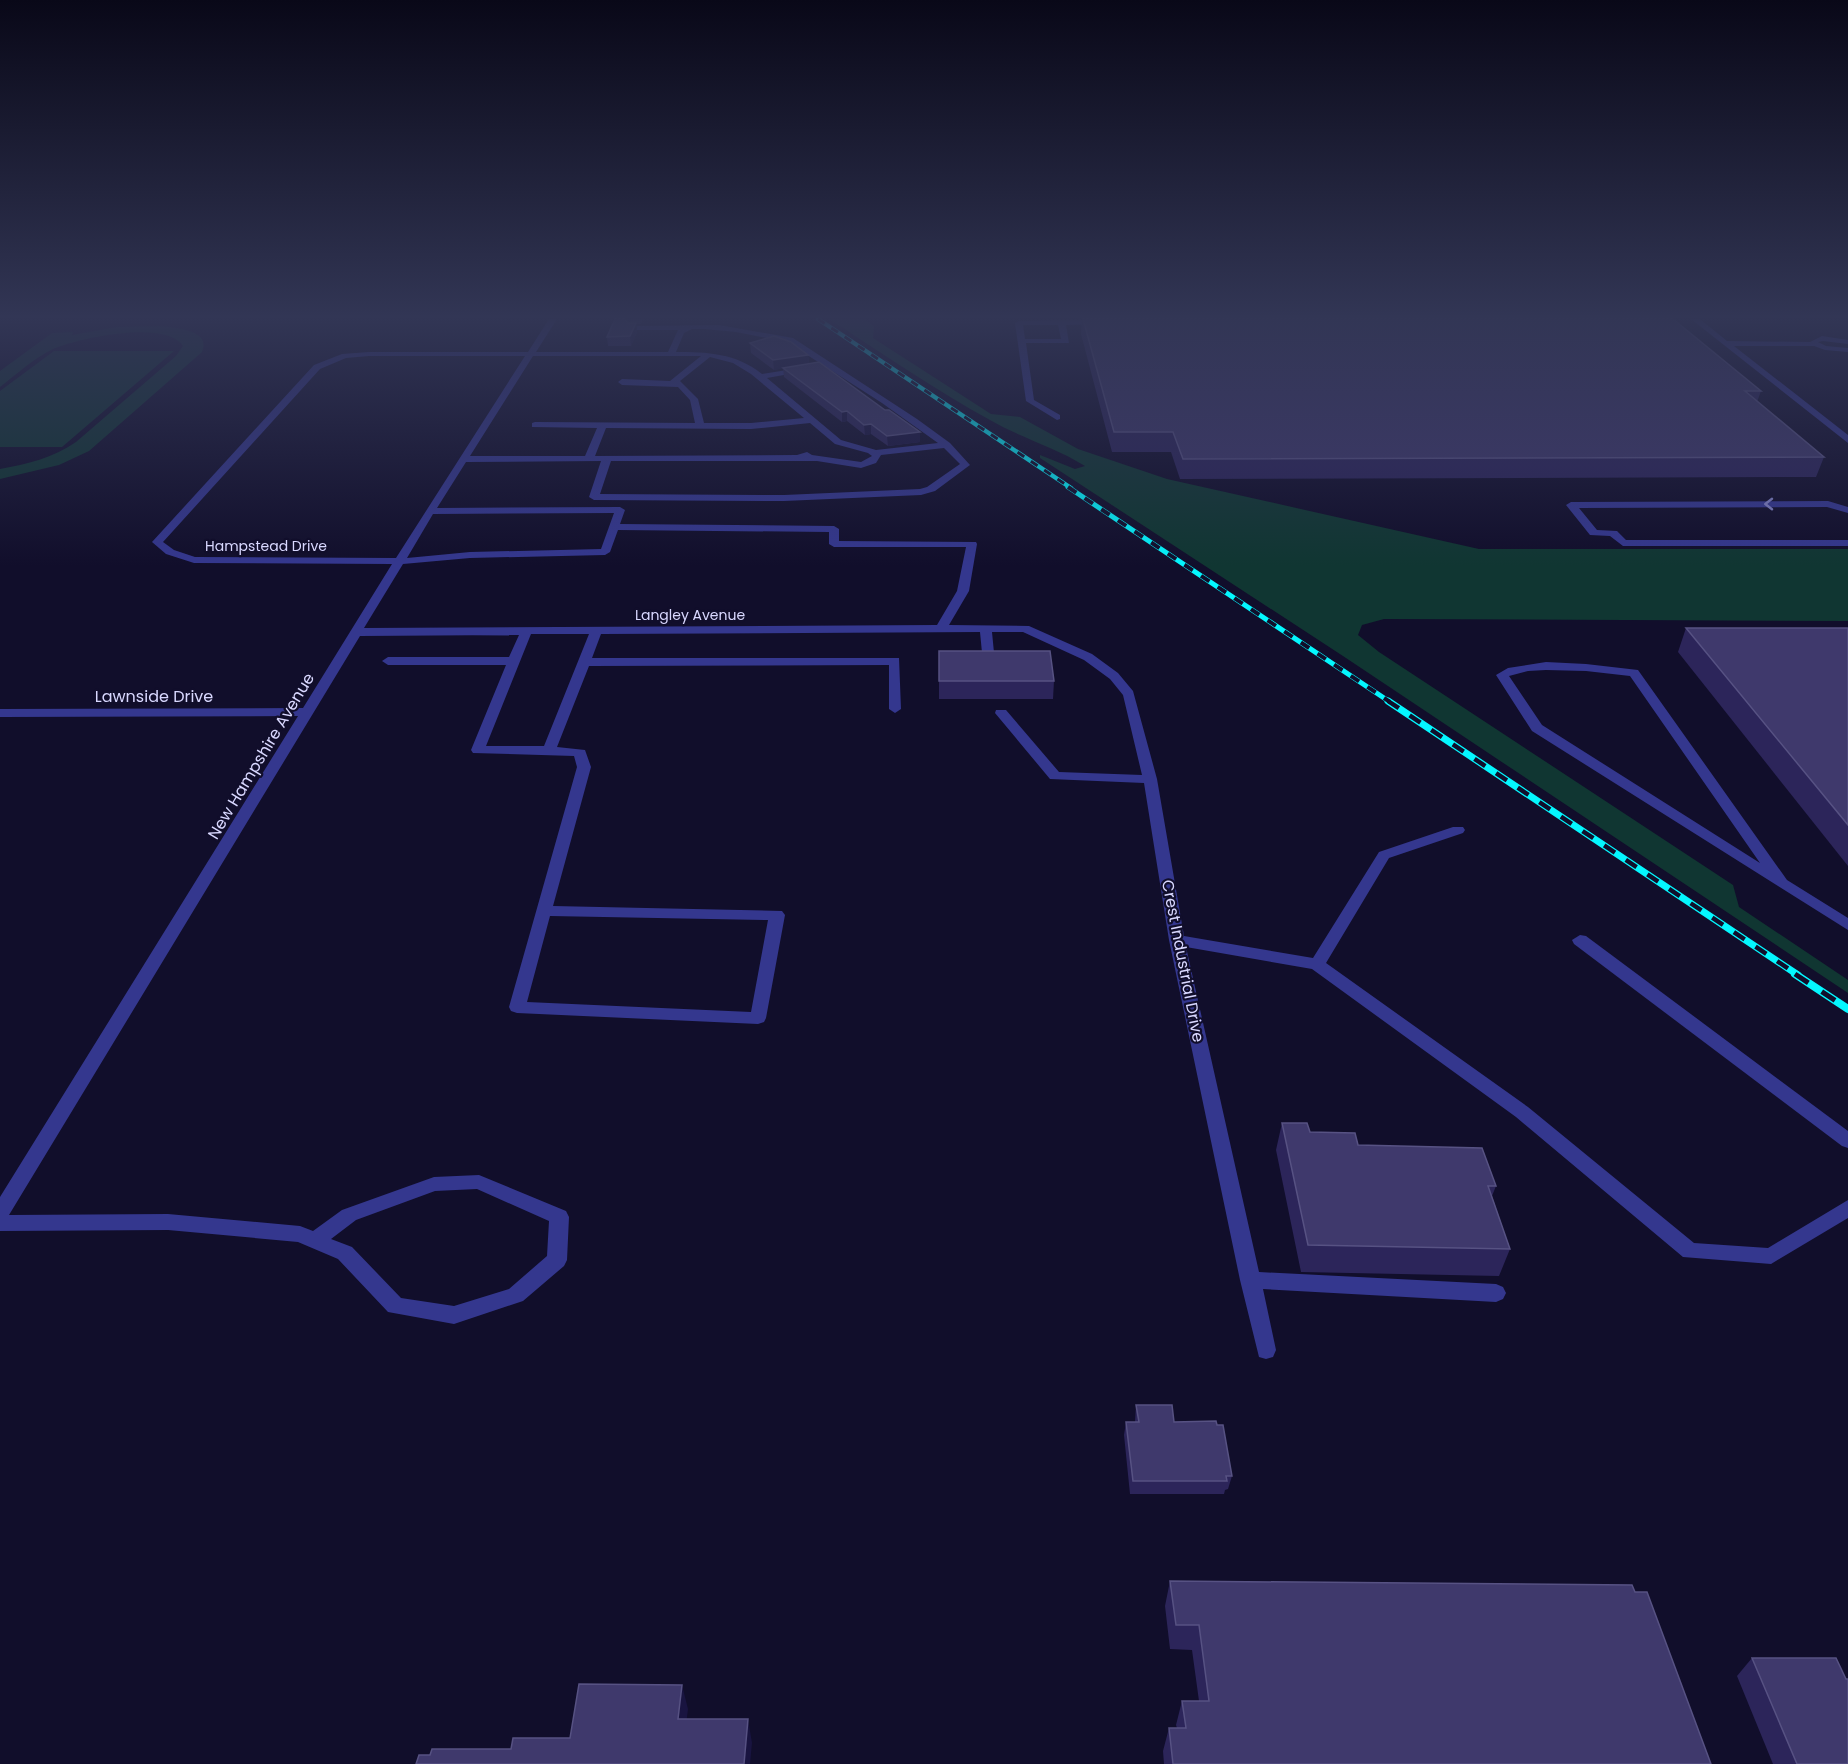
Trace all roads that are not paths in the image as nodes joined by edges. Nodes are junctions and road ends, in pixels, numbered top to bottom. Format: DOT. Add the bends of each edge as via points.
graph roads {
  1 [pos="286,401"];
  2 [pos="499,401"];
  3 [pos="695,401"];
  4 [pos="789,401"];
  5 [pos="884,401"];
  6 [pos="1031,401"];
  7 [pos="1799,401"];
  8 [pos="1057,417"];
  9 [pos="812,420"];
  10 [pos="535,424"];
  11 [pos="603,424"];
  12 [pos="700,424"];
  13 [pos="1848,440"];
  14 [pos="838,442"];
  15 [pos="947,445"];
  16 [pos="876,453"];
  17 [pos="589,458"];
  18 [pos="607,458"];
  19 [pos="798,458"];
  20 [pos="462,459"];
  21 [pos="1848,510"];
  22 [pos="430,511"];
  23 [pos="614,527"];
  24 [pos="1848,543"];
  25 [pos="399,561"];
  26 [pos="986,628"];
  27 [pos="1024,628"];
  28 [pos="941,629"];
  29 [pos="597,630"];
  30 [pos="526,631"];
  31 [pos="356,632"];
  32 [pos="388,661"];
  33 [pos="514,661"];
  34 [pos="584,662"];
  35 [pos="989,663"];
  36 [pos="895,709"];
  37 [pos="308,712"];
  38 [pos="0,713"];
  39 [pos="1001,713"];
  40 [pos="549,750"];
  41 [pos="1150,779"];
  42 [pos="1458,830"];
  43 [pos="1782,883"];
  44 [pos="544,911"];
  45 [pos="1848,925"];
  46 [pos="1177,940"];
  47 [pos="1580,940"];
  48 [pos="1317,964"];
  49 [pos="1848,1141"];
  50 [pos="1848,1208"];
  51 [pos="0,1213"];
  52 [pos="0,1223"];
  53 [pos="315,1240"];
  54 [pos="1250,1280"];
  55 [pos="1496,1293"];
  56 [pos="1266,1350"];
  1 -- 25 [label="street, Hampstead Drive" via="157,542 170,552 194,560"];
  2 -- 20 [label="street, New Hampshire Avenue"];
  3 -- 12 [label="street"];
  4 -- 9 [label="street"];
  5 -- 15 [label="street"];
  6 -- 8 [label="street"];
  7 -- 13 [label="street"];
  9 -- 12 [label="street" via="751,426"];
  9 -- 14 [label="street"];
  10 -- 11 [label="street"];
  11 -- 12 [label="street"];
  11 -- 17 [label="street"];
  14 -- 16 [label="street"];
  14 -- 19 [label="street"];
  15 -- 16 [label="street"];
  15 -- 18 [label="street" via="965,465 931,489 863,495 594,497"];
  16 -- 19 [label="street" via="874,460 860,464"];
  17 -- 18 [label="street"];
  17 -- 20 [label="street"];
  18 -- 19 [label="street"];
  20 -- 22 [label="street, New Hampshire Avenue"];
  21 -- 24 [label="street, one-way" via="1828,504 1571,505 1594,533 1613,533 1623,543"];
  22 -- 23 [label="street" via="620,510"];
  22 -- 25 [label="street, New Hampshire Avenue"];
  23 -- 25 [label="street" via="605,552"];
  23 -- 28 [label="street" via="834,529 834,544 972,544 963,591"];
  25 -- 31 [label="street, New Hampshire Avenue"];
  26 -- 27 [label="street, Langley Avenue"];
  26 -- 28 [label="street, Langley Avenue"];
  26 -- 35 [label="street"];
  27 -- 41 [label="street, Crest Industrial Drive" via="1088,657 1114,676 1129,694"];
  28 -- 29 [label="street, Langley Avenue"];
  29 -- 30 [label="street, Langley Avenue"];
  29 -- 34 [label="street"];
  30 -- 31 [label="street, Langley Avenue"];
  30 -- 33 [label="street"];
  31 -- 37 [label="street, New Hampshire Avenue"];
  32 -- 33 [label="street"];
  33 -- 40 [label="street" via="478,750"];
  34 -- 36 [label="street" via="895,661"];
  34 -- 40 [label="street"];
  37 -- 38 [label="street, Lawnside Drive"];
  37 -- 51 [label="street, New Hampshire Avenue"];
  39 -- 41 [label="street" via="1055,776"];
  40 -- 44 [label="street" via="580,753 584,767"];
  41 -- 46 [label="street, Crest Industrial Drive"];
  42 -- 48 [label="street" via="1384,855"];
  43 -- 43 [label="street" via="1537,728 1502,675 1511,669 1601,667 1634,673"];
  43 -- 45 [label="street"];
  44 -- 44 [label="street" via="517,1007 759,1018 777,915"];
  46 -- 48 [label="street"];
  46 -- 54 [label="street, Crest Industrial Drive"];
  47 -- 49 [label="street"];
  48 -- 50 [label="street" via="1522,1112 1690,1251 1771,1256"];
  52 -- 53 [label="street" via="168,1222 300,1234"];
  53 -- 53 [label="street" via="345,1253 395,1306 454,1315 516,1295 557,1260 559,1217 479,1182 434,1184 349,1215"];
  54 -- 55 [label="street"];
  54 -- 56 [label="street, Crest Industrial Drive"];
}
